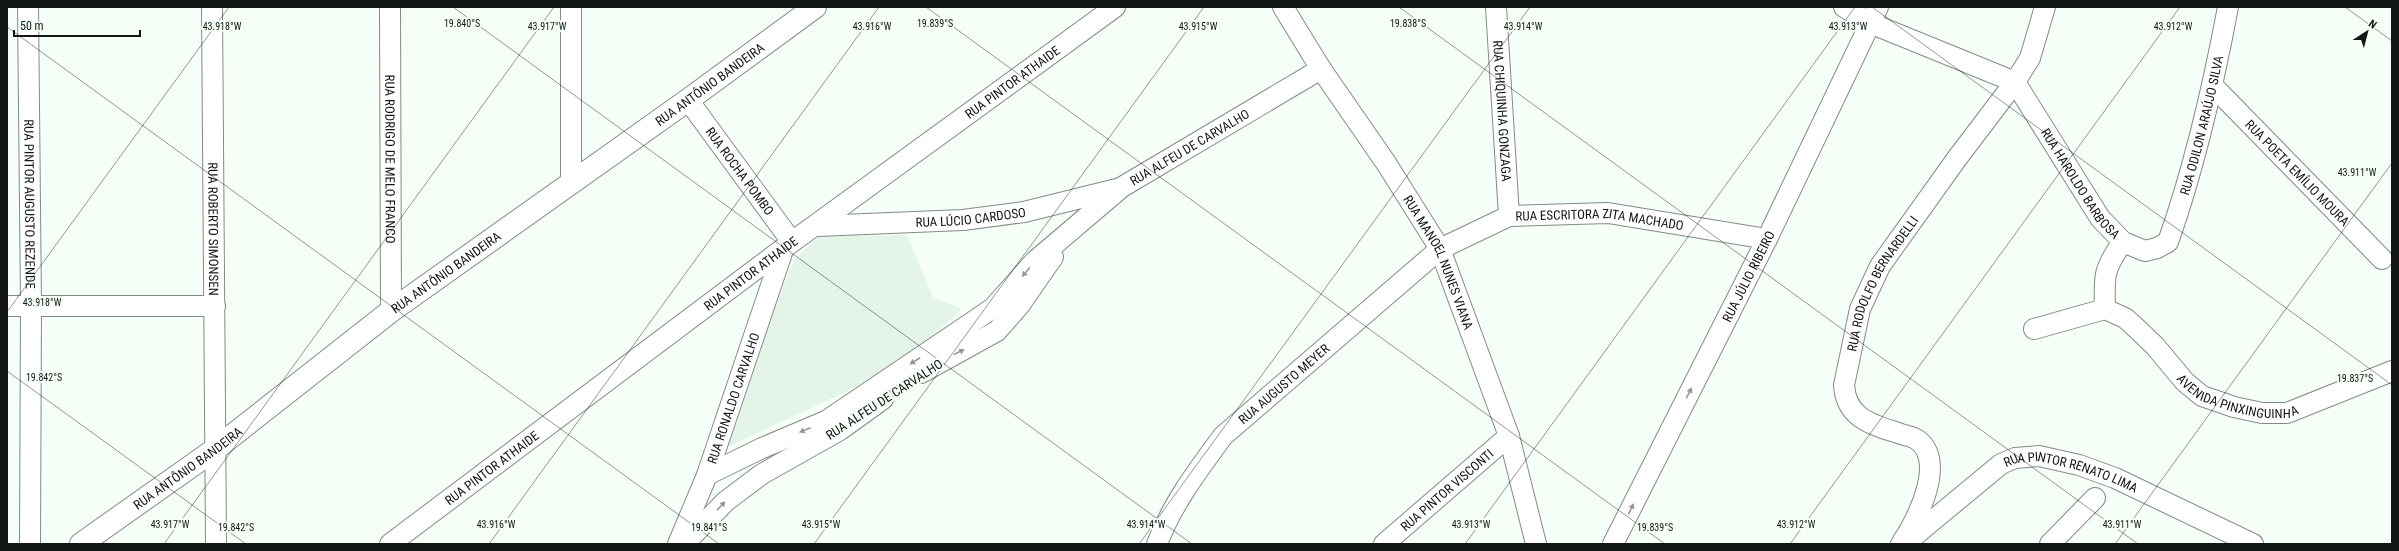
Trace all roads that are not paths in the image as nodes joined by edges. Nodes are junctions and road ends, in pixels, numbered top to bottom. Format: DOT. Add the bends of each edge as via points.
graph roads {
  1 [pos="28,7"];
  2 [pos="212,7"];
  3 [pos="390,7"];
  4 [pos="571,7"];
  5 [pos="815,7"];
  6 [pos="1115,7"];
  7 [pos="1283,7"];
  8 [pos="1496,7"];
  9 [pos="1844,7"];
  10 [pos="2045,7"];
  11 [pos="2228,7"];
  12 [pos="1874,15"];
  13 [pos="1321,69"];
  14 [pos="2015,82"];
  15 [pos="2214,86"];
  16 [pos="688,100"];
  17 [pos="571,182"];
  18 [pos="1122,187"];
  19 [pos="1509,216"];
  20 [pos="817,226"];
  21 [pos="1065,236"];
  22 [pos="1766,238"];
  23 [pos="2123,242"];
  24 [pos="2168,242"];
  25 [pos="788,246"];
  26 [pos="1440,249"];
  27 [pos="2382,259"];
  28 [pos="31,305"];
  29 [pos="7,306"];
  30 [pos="215,306"];
  31 [pos="2106,309"];
  32 [pos="391,311"];
  33 [pos="2034,329"];
  34 [pos="2392,371"];
  35 [pos="1509,436"];
  36 [pos="214,450"];
  37 [pos="707,475"];
  38 [pos="2105,488"];
  39 [pos="30,544"];
  40 [pos="81,544"];
  41 [pos="216,544"];
  42 [pos="390,544"];
  43 [pos="678,544"];
  44 [pos="684,544"];
  45 [pos="1157,544"];
  46 [pos="1384,544"];
  47 [pos="1536,544"];
  48 [pos="1613,544"];
  49 [pos="1901,544"];
  50 [pos="1905,544"];
  51 [pos="2050,544"];
  52 [pos="2253,544"];
  1 -- 28 [label="street, RUA PINTOR AUGUSTO REZENDE"];
  2 -- 30 [label="street, RUA ROBERTO SIMONSEN"];
  3 -- 32 [label="street, RUA RODRIGO DE MELO FRANCO"];
  4 -- 17 [label="street"];
  5 -- 16 [label="street, RUA ANTÔNIO BANDEIRA"];
  6 -- 20 [label="street, RUA PINTOR ATHAIDE"];
  7 -- 13 [label="street, RUA MANOEL NUNES VIANA"];
  8 -- 19 [label="street, RUA CHIQUINHA GONZAGA"];
  9 -- 12 [label="street"];
  10 -- 14 [label="street, RUA RODOLFO BERNARDELLI" via="2030,58"];
  11 -- 15 [label="street, RUA ODILON ARAÚJO SILVA"];
  12 -- 14 [label="street"];
  12 -- 22 [label="street, RUA JÚLIO RIBEIRO"];
  13 -- 18 [label="street, RUA ALFEU DE CARVALHO"];
  13 -- 26 [label="street, RUA MANOEL NUNES VIANA" via="1386,163"];
  14 -- 23 [label="street, RUA HAROLDO BARBOSA" via="2100,218"];
  14 -- 49 [label="street, RUA RODOLFO BERNARDELLI" via="1880,266 1860,309 1844,385 1850,409 1873,425 1916,439 1924,448 1931,464 1927,491 1920,510 1913,528"];
  15 -- 24 [label="street, RUA ODILON ARAÚJO SILVA"];
  15 -- 27 [label="street, RUA POETA EMÍLIO MOURA"];
  16 -- 17 [label="street, RUA ANTÔNIO BANDEIRA"];
  16 -- 25 [label="street, RUA ROCHA POMBO"];
  17 -- 32 [label="street, RUA ANTÔNIO BANDEIRA"];
  18 -- 20 [label="street, RUA LÚCIO CARDOSO" via="1024,212 963,220"];
  18 -- 21 [label="street, RUA ALFEU DE CARVALHO"];
  19 -- 22 [label="street, RUA ESCRITORA ZITA MACHADO" via="1608,213"];
  19 -- 26 [label="street, RUA ESCRITORA ZITA MACHADO"];
  20 -- 25 [label="street, RUA PINTOR ATHAIDE"];
  21 -- 37 [label="street, RUA ALFEU DE CARVALHO, one-way" via="1035,261 993,308 964,330 826,421"];
  44 -- 21 [label="street, RUA ALFEU DE CARVALHO, one-way" via="726,501 762,474 840,430 902,384 996,331 1044,272"];
  48 -- 22 [label="street, RUA JÚLIO RIBEIRO, one-way"];
  23 -- 24 [label="street, RUA HAROLDO BARBOSA" via="2146,250"];
  23 -- 31 [label="street" via="2110,260 2104,278"];
  25 -- 37 [label="street, RUA RONALDO CARVALHO"];
  25 -- 42 [label="street, RUA PINTOR ATHAIDE"];
  26 -- 35 [label="street, RUA MANOEL NUNES VIANA"];
  26 -- 45 [label="street, RUA AUGUSTO MEYER" via="1223,436 1196,471 1165,524"];
  28 -- 29 [label="street"];
  28 -- 30 [label="street"];
  28 -- 39 [label="street, RUA PINTOR AUGUSTO REZENDE"];
  30 -- 36 [label="street, RUA ROBERTO SIMONSEN"];
  31 -- 33 [label="street"];
  31 -- 34 [label="street, AVENIDA PINXINGUINHA" via="2133,325 2155,346 2185,382 2202,396 2234,407 2262,413 2287,413"];
  32 -- 36 [label="street, RUA ANTÔNIO BANDEIRA"];
  35 -- 46 [label="street, RUA PINTOR VISCONTI"];
  35 -- 47 [label="street, RUA MANOEL NUNES VIANA"];
  36 -- 40 [label="street, RUA ANTÔNIO BANDEIRA"];
  36 -- 41 [label="street, RUA ROBERTO SIMONSEN"];
  37 -- 43 [label="street, RUA RONALDO CARVALHO"];
  38 -- 50 [label="street, RUA PINTOR RENATO LIMA" via="2058,459 2039,456 2015,458 2001,464"];
  38 -- 51 [label="street"];
  38 -- 52 [label="street, RUA PINTOR RENATO LIMA"];
}
